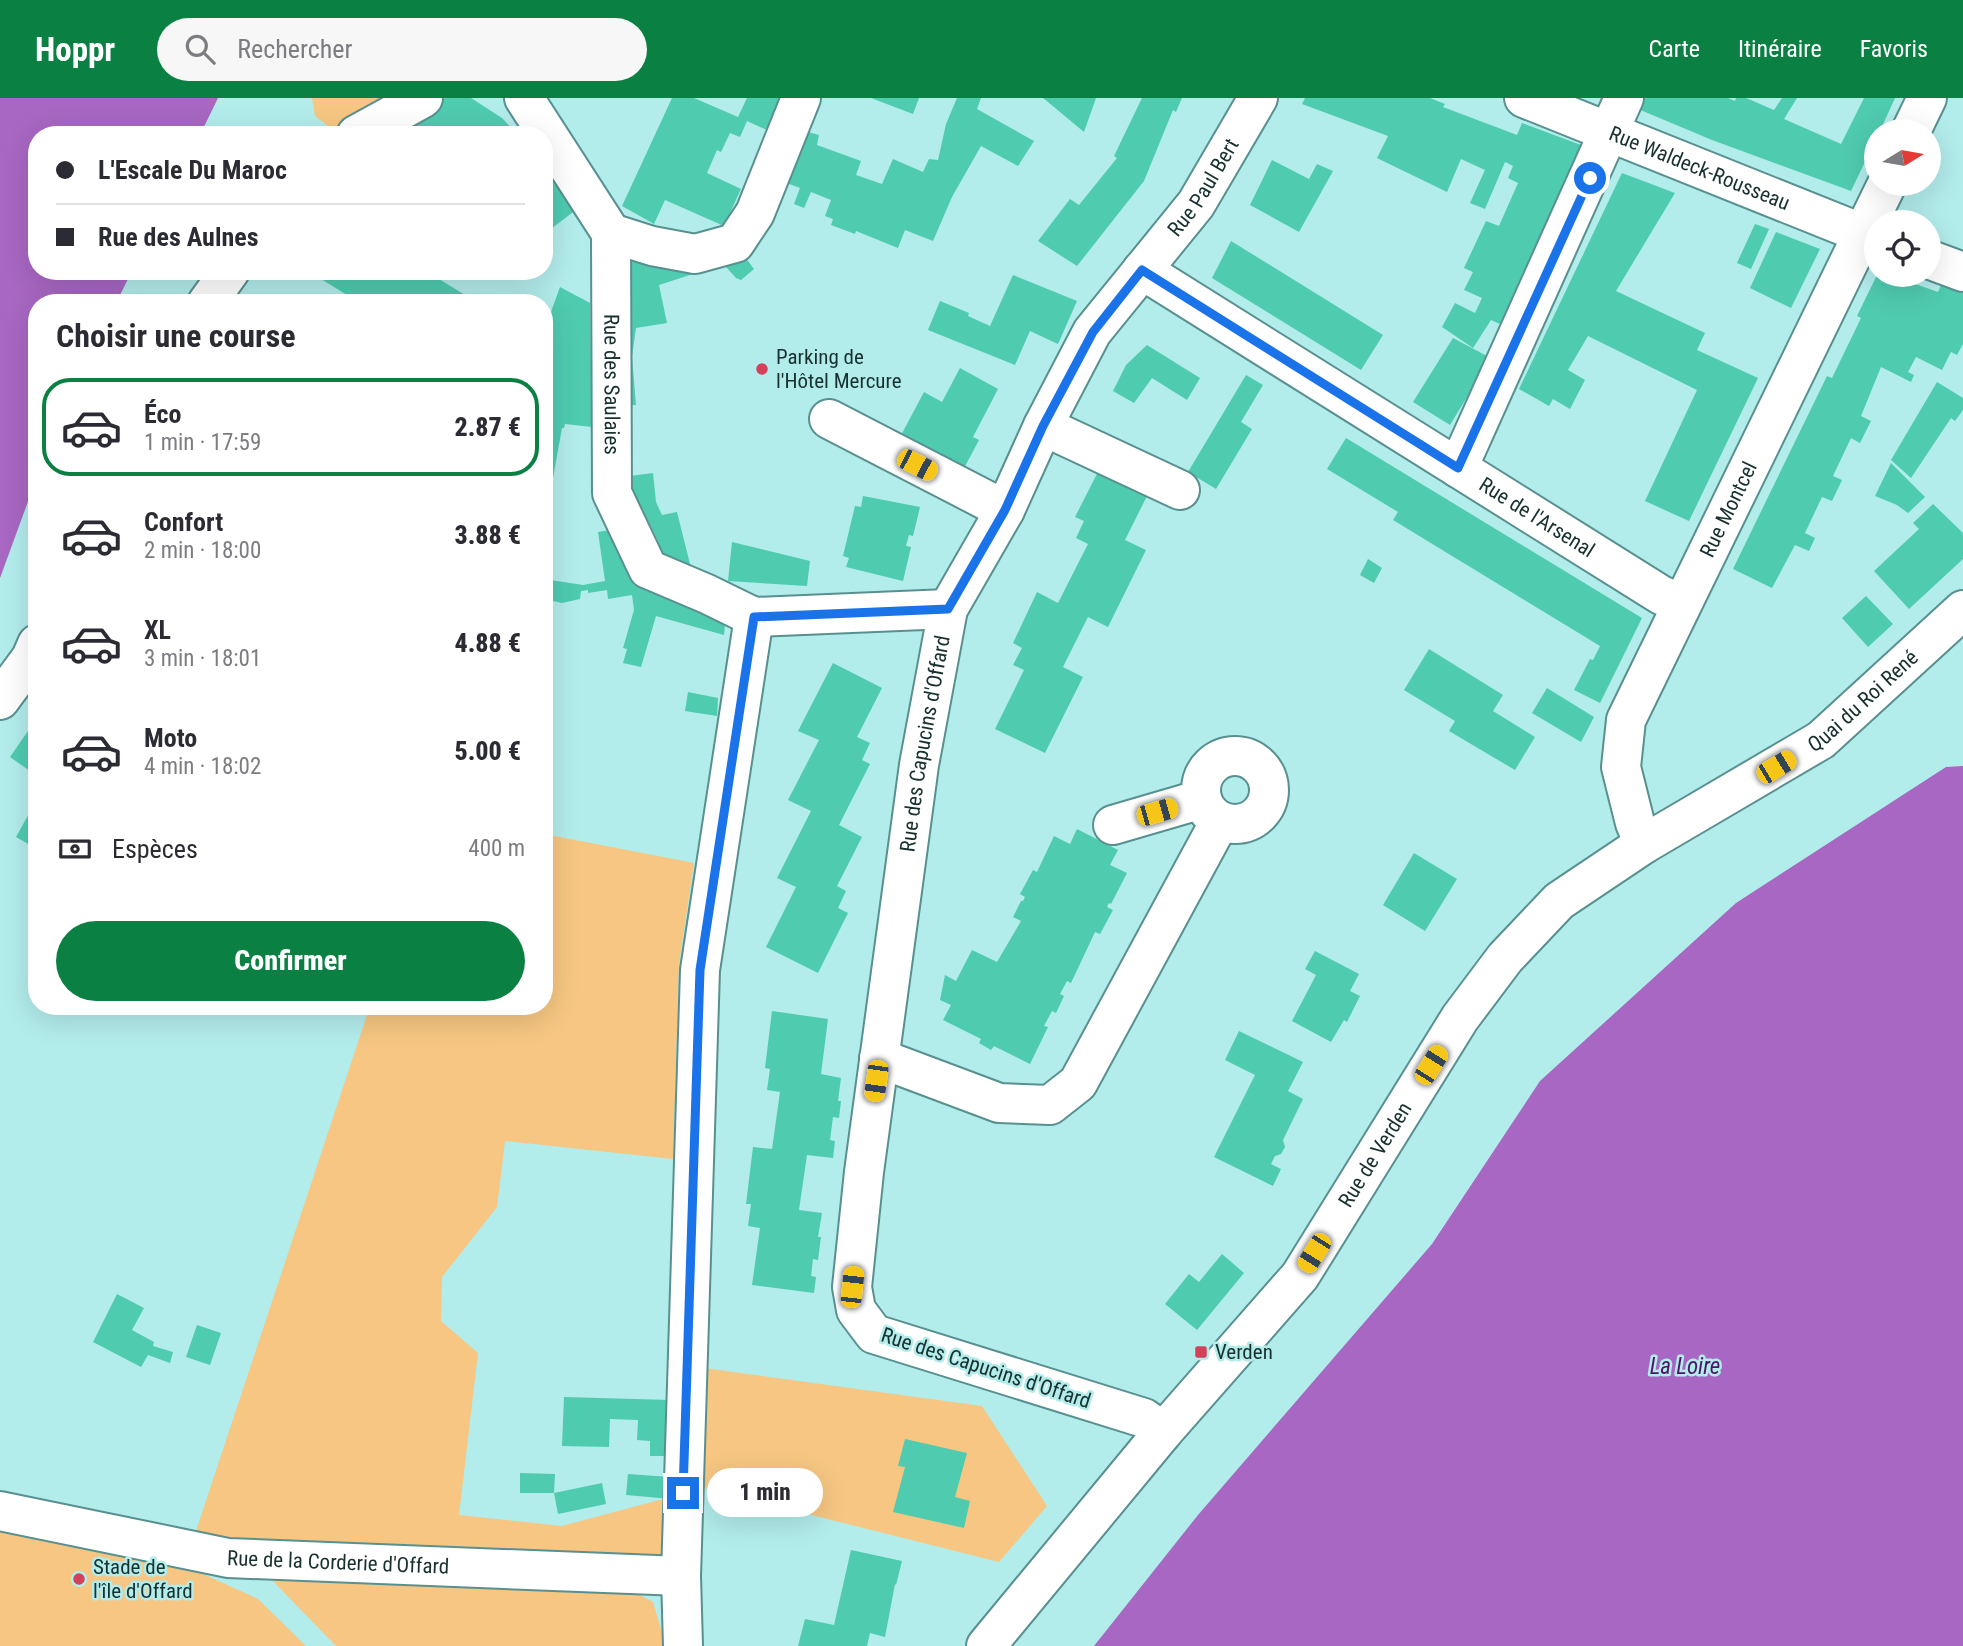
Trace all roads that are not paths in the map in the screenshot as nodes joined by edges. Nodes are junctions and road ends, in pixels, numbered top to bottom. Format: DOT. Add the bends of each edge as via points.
graph roads {
  1 [pos="423,98"];
  2 [pos="524,98"];
  3 [pos="801,98"];
  4 [pos="1258,98"];
  5 [pos="1524,98"];
  6 [pos="1927,98"];
  7 [pos="1617,115"];
  8 [pos="1917,119"];
  9 [pos="372,126"];
  10 [pos="542,126"];
  11 [pos="553,143"];
  12 [pos="611,233"];
  13 [pos="1864,233"];
  14 [pos="1864,248"];
  15 [pos="1941,264"];
  16 [pos="1142,270"];
  17 [pos="1963,272"];
  18 [pos="829,419"];
  19 [pos="1043,426"];
  20 [pos="1458,468"];
  21 [pos="1180,490"];
  22 [pos="1005,510"];
  23 [pos="1682,604"];
  24 [pos="948,609"];
  25 [pos="1963,610"];
  26 [pos="754,617"];
  27 [pos="28,662"];
  28 [pos="0,700"];
  29 [pos="1113,825"];
  30 [pos="1644,844"];
  31 [pos="879,1058"];
  32 [pos="1163,1432"];
  33 [pos="0,1511"];
  34 [pos="681,1576"];
  35 [pos="683,1646"];
  36 [pos="986,1646"];
  1 -- 9 [label="street"];
  2 -- 10 [label="street"];
  3 -- 12 [label="street" via="755,213 734,243 695,254"];
  4 -- 16 [label="street, Rue Paul Bert" via="1196,204"];
  5 -- 7 [label="street, Rue Waldeck-Rousseau"];
  6 -- 8 [label="street"];
  7 -- 13 [label="street, Rue Waldeck-Rousseau"];
  7 -- 20 [label="street"];
  11 -- 12 [label="street"];
  12 -- 26 [label="street, Rue des Saulaies" via="612,493 648,569"];
  14 -- 23 [label="street, Rue Montcel"];
  15 -- 17 [label="street"];
  16 -- 19 [label="street, Rue des Capucins d'Offard" via="1093,332"];
  16 -- 20 [label="street, Rue de l'Arsenal"];
  18 -- 22 [label="street"];
  19 -- 21 [label="street"];
  19 -- 22 [label="street, Rue des Capucins d'Offard"];
  20 -- 23 [label="street, Rue de l'Arsenal"];
  22 -- 24 [label="street, Rue des Capucins d'Offard"];
  23 -- 30 [label="street, Rue Montcel" via="1626,720 1621,767"];
  24 -- 26 [label="street"];
  24 -- 31 [label="street, Rue des Capucins d'Offard" via="919,765"];
  25 -- 30 [label="street, Quai du Roi René" via="1821,740"];
  26 -- 34 [label="street" via="700,970"];
  27 -- 28 [label="street"];
  29 -- 31 [label="street" via="1211,810 1078,1083 1050,1105 999,1103"];
  30 -- 32 [label="street, Rue de Verden" via="1559,901 1505,958 1460,1018 1300,1276"];
  31 -- 32 [label="street, Rue des Capucins d'Offard" via="852,1287 856,1310 874,1334 1144,1418"];
  32 -- 36 [label="street, Rue de Verden"];
  33 -- 34 [label="street, Rue de la Corderie d'Offard" via="228,1558"];
  34 -- 35 [label="street"];
}
